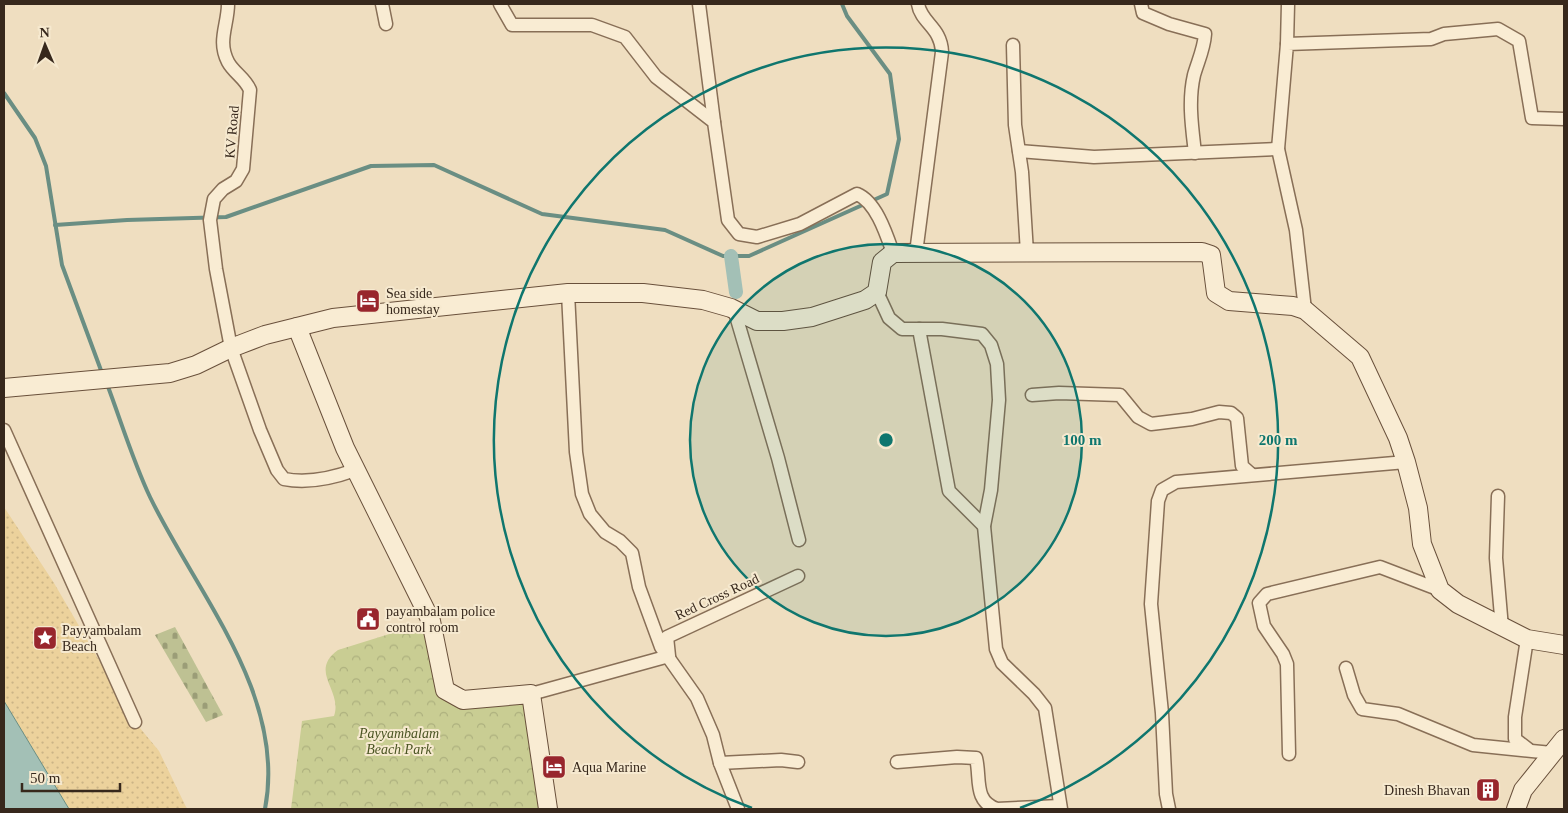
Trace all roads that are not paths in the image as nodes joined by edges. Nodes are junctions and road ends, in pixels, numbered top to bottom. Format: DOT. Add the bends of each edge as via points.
graph roads {
  1 [pos="228,4"];
  2 [pos="382,4"];
  3 [pos="500,4"];
  4 [pos="699,4"];
  5 [pos="918,4"];
  6 [pos="1141,4"];
  7 [pos="1288,4"];
  8 [pos="386,24"];
  9 [pos="1287,44"];
  10 [pos="1013,45"];
  11 [pos="1564,120"];
  12 [pos="714,122"];
  13 [pos="1278,149"];
  14 [pos="1019,151"];
  15 [pos="1195,153"];
  16 [pos="1027,252"];
  17 [pos="893,253"];
  18 [pos="916,253"];
  19 [pos="877,292"];
  20 [pos="568,293"];
  21 [pos="734,309"];
  22 [pos="1305,310"];
  23 [pos="297,327"];
  24 [pos="919,329"];
  25 [pos="231,348"];
  26 [pos="4,388"];
  27 [pos="1032,396"];
  28 [pos="4,430"];
  29 [pos="1406,462"];
  30 [pos="356,470"];
  31 [pos="1251,474"];
  32 [pos="1498,496"];
  33 [pos="984,526"];
  34 [pos="799,540"];
  35 [pos="798,576"];
  36 [pos="1440,590"];
  37 [pos="1502,628"];
  38 [pos="1527,639"];
  39 [pos="1564,645"];
  40 [pos="669,656"];
  41 [pos="1346,668"];
  42 [pos="531,694"];
  43 [pos="135,722"];
  44 [pos="1564,739"];
  45 [pos="1530,750"];
  46 [pos="1289,754"];
  47 [pos="1552,754"];
  48 [pos="798,762"];
  49 [pos="897,762"];
  50 [pos="720,764"];
  51 [pos="1061,808"];
  52 [pos="548,809"];
  53 [pos="738,809"];
  54 [pos="1169,809"];
  55 [pos="1516,809"];
  1 -- 25 [label="street, KV Road" via="222,33 223,49 229,64 246,80 250,90 243,169 236,181 214,199 210,220"];
  2 -- 8 [label="street"];
  3 -- 12 [label="street" via="512,25 592,25 625,37 656,77"];
  4 -- 12 [label="street"];
  5 -- 18 [label="street" via="919,11 941,40 942,52"];
  6 -- 15 [label="street" via="1143,13 1205,34 1205,45 1194,76 1190,110"];
  7 -- 9 [label="street"];
  9 -- 11 [label="street" via="1432,39 1444,34 1498,29 1519,41 1532,118"];
  9 -- 13 [label="street"];
  10 -- 14 [label="street" via="1015,126"];
  12 -- 17 [label="street" via="728,220 739,234 757,238 800,224 857,194 866,198 874,211"];
  13 -- 15 [label="street"];
  13 -- 22 [label="street" via="1296,230"];
  14 -- 15 [label="street" via="1094,157"];
  14 -- 16 [label="street"];
  16 -- 18 [label="street"];
  16 -- 22 [label="street" via="1202,252 1211,255 1216,293 1229,301 1293,306"];
  17 -- 18 [label="street"];
  17 -- 19 [label="street" via="882,262"];
  19 -- 21 [label="street" via="865,300 798,320 757,321"];
  19 -- 24 [label="street" via="883,308 896,326"];
  20 -- 21 [label="street" via="684,296"];
  20 -- 23 [label="street" via="333,318"];
  20 -- 40 [label="street" via="576,452 582,494 590,514 605,532 632,553 639,587 661,647"];
  21 -- 34 [label="street"];
  22 -- 29 [label="street" via="1360,357"];
  23 -- 25 [label="street"];
  23 -- 30 [label="street"];
  24 -- 33 [label="street" via="949,491"];
  24 -- 33 [label="street" via="982,334 991,345 999,400 992,490"];
  25 -- 26 [label="street" via="170,373"];
  25 -- 30 [label="street, KV Road" via="260,430 284,479 310,481"];
  27 -- 31 [label="street" via="1059,393 1120,396 1138,417 1151,424 1219,412 1231,413 1237,418 1242,466"];
  28 -- 43 [label="street"];
  29 -- 31 [label="street"];
  29 -- 36 [label="street" via="1418,508 1422,544"];
  30 -- 42 [label="street" via="431,621 445,690 464,700"];
  31 -- 54 [label="street" via="1176,482 1162,490 1158,501 1151,604"];
  32 -- 37 [label="street" via="1496,542"];
  33 -- 51 [label="street" via="996,649 1002,663 1045,708"];
  35 -- 40 [label="street, Red Cross Road" via="667,637"];
  36 -- 37 [label="street" via="1458,604"];
  36 -- 46 [label="street" via="1380,567 1267,594 1259,604 1263,621 1287,664"];
  37 -- 38 [label="street"];
  38 -- 39 [label="street"];
  38 -- 45 [label="street" via="1514,717 1515,739"];
  40 -- 42 [label="street"];
  40 -- 50 [label="street" via="697,698 713,735"];
  41 -- 45 [label="street" via="1362,709 1398,714 1473,745"];
  42 -- 52 [label="street"];
  44 -- 47 [label="street"];
  45 -- 47 [label="street"];
  47 -- 55 [label="street" via="1523,790"];
  48 -- 50 [label="street"];
  49 -- 51 [label="street" via="976,758 979,790 989,806 997,809"];
  50 -- 53 [label="street"];
}
